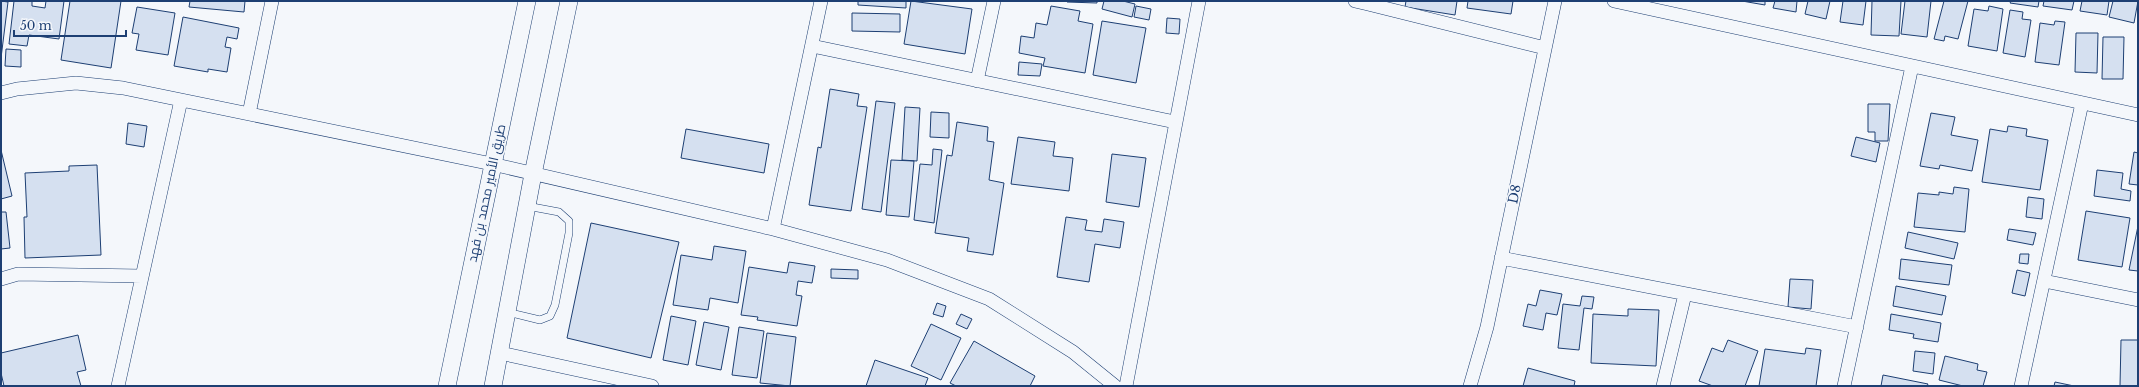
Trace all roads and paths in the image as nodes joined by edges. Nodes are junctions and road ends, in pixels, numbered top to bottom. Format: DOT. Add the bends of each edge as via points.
graph roads {
  1 [pos="272,1"];
  2 [pos="527,1"];
  3 [pos="569,1"];
  4 [pos="821,1"];
  5 [pos="994,1"];
  6 [pos="1199,1"];
  7 [pos="1555,1"];
  8 [pos="1614,1"];
  9 [pos="1364,2"];
  10 [pos="812,46"];
  11 [pos="1545,48"];
  12 [pos="1912,66"];
  13 [pos="977,81"];
  14 [pos="1,93"];
  15 [pos="181,100"];
  16 [pos="2082,103"];
  17 [pos="249,114"];
  18 [pos="2138,115"];
  19 [pos="1175,122"];
  20 [pos="492,164"];
  21 [pos="533,174"];
  22 [pos="527,206"];
  23 [pos="773,229"];
  24 [pos="1501,258"];
  25 [pos="142,276"];
  26 [pos="1,279"];
  27 [pos="2044,281"];
  28 [pos="1685,294"];
  29 [pos="2138,300"];
  30 [pos="506,312"];
  31 [pos="1857,327"];
  32 [pos="500,353"];
  33 [pos="118,386"];
  34 [pos="446,386"];
  35 [pos="493,386"];
  36 [pos="652,386"];
  37 [pos="1115,386"];
  38 [pos="1126,386"];
  39 [pos="1470,386"];
  40 [pos="1663,386"];
  41 [pos="1844,386"];
  42 [pos="2021,386"];
  1 -- 17 [label="street"];
  2 -- 20 [label="street, طريق الأمير محمد بن فهد"];
  3 -- 21 [label="street"];
  4 -- 10 [label="street"];
  5 -- 13 [label="street"];
  6 -- 19 [label="street"];
  7 -- 11 [label="street, D8"];
  8 -- 12 [label="street"];
  9 -- 11 [label="street"];
  10 -- 13 [label="street"];
  10 -- 23 [label="street"];
  11 -- 24 [label="street, D8"];
  12 -- 16 [label="street"];
  12 -- 31 [label="street"];
  13 -- 19 [label="street"];
  14 -- 15 [label="street" via="76,83 123,88"];
  15 -- 17 [label="street"];
  15 -- 25 [label="street"];
  16 -- 18 [label="street"];
  16 -- 27 [label="street"];
  17 -- 20 [label="street"];
  19 -- 38 [label="street"];
  20 -- 21 [label="street"];
  20 -- 34 [label="street, طريق الأمير محمد بن فهد"];
  21 -- 22 [label="street"];
  21 -- 23 [label="street"];
  22 -- 30 [label="street"];
  22 -- 30 [label="lane" via="560,212 569,221 555,305 550,316 540,320"];
  23 -- 37 [label="street" via="887,260 989,299 1073,352"];
  24 -- 28 [label="street"];
  24 -- 39 [label="street, D8" via="1487,327"];
  25 -- 26 [label="street" via="18,274"];
  25 -- 33 [label="street"];
  27 -- 29 [label="street"];
  27 -- 42 [label="street"];
  28 -- 31 [label="street"];
  28 -- 40 [label="street"];
  30 -- 32 [label="street"];
  31 -- 41 [label="street"];
  32 -- 35 [label="street"];
  32 -- 36 [label="street"];
}
